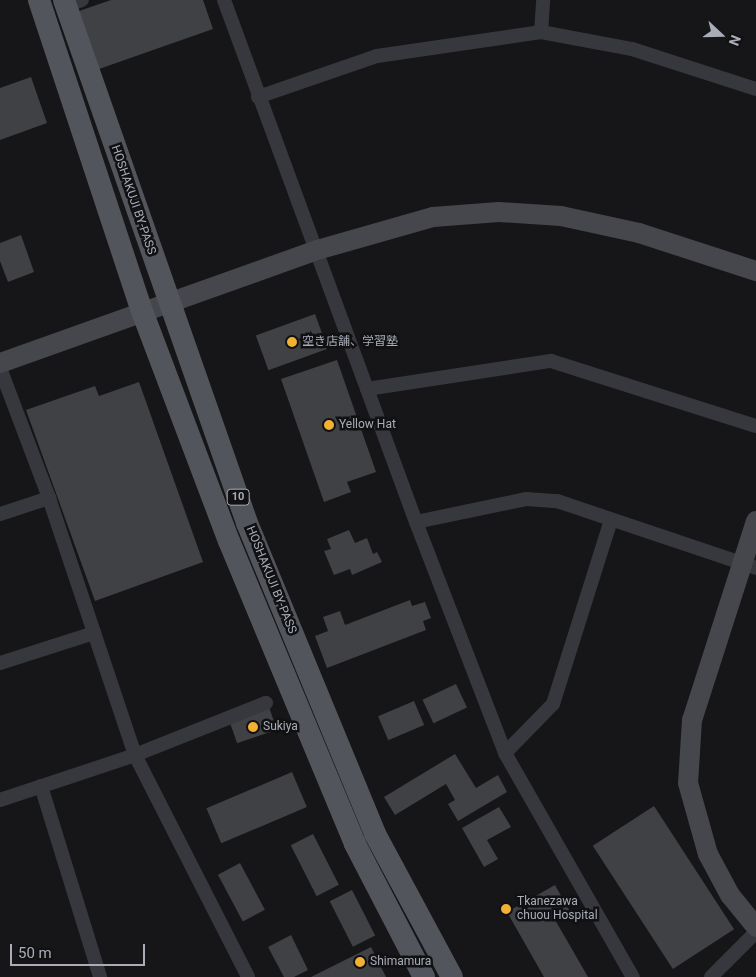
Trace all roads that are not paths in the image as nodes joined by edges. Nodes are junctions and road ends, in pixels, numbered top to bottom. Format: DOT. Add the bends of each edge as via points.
graph roads {
  1 [pos="39,0"];
  2 [pos="224,0"];
  3 [pos="543,0"];
  4 [pos="70,2"];
  5 [pos="541,32"];
  6 [pos="756,89"];
  7 [pos="258,97"];
  8 [pos="317,250"];
  9 [pos="756,270"];
  10 [pos="169,302"];
  11 [pos="142,311"];
  12 [pos="0,363"];
  13 [pos="0,368"];
  14 [pos="368,389"];
  15 [pos="756,426"];
  16 [pos="49,498"];
  17 [pos="0,514"];
  18 [pos="611,520"];
  19 [pos="756,521"];
  20 [pos="416,522"];
  21 [pos="749,566"];
  22 [pos="94,633"];
  23 [pos="0,663"];
  24 [pos="266,703"];
  25 [pos="505,753"];
  26 [pos="135,755"];
  27 [pos="41,786"];
  28 [pos="0,800"];
  29 [pos="756,927"];
  30 [pos="756,932"];
  31 [pos="100,977"];
  32 [pos="248,977"];
  33 [pos="424,977"];
  34 [pos="452,977"];
  35 [pos="634,977"];
  36 [pos="711,977"];
  1 -- 11 [label="main road, HOSHAKUJI BY-PASS / 10"];
  2 -- 7 [label="street"];
  3 -- 5 [label="street"];
  4 -- 10 [label="main road, HOSHAKUJI BY-PASS / 10"];
  5 -- 6 [label="street" via="632,49"];
  5 -- 7 [label="street" via="377,56"];
  7 -- 8 [label="street"];
  8 -- 9 [label="street" via="433,217 499,212 561,216 639,233"];
  8 -- 10 [label="street"];
  8 -- 14 [label="street"];
  10 -- 11 [label="street"];
  10 -- 34 [label="main road, HOSHAKUJI BY-PASS / 10" via="247,523 375,834"];
  11 -- 12 [label="street"];
  11 -- 33 [label="main road, HOSHAKUJI BY-PASS / 10" via="229,541 355,844"];
  13 -- 16 [label="street"];
  14 -- 15 [label="street" via="551,361"];
  14 -- 20 [label="street"];
  16 -- 17 [label="street"];
  16 -- 22 [label="street"];
  18 -- 20 [label="street" via="557,502 526,499"];
  18 -- 21 [label="street"];
  18 -- 25 [label="street" via="552,704"];
  19 -- 21 [label="street"];
  20 -- 25 [label="street"];
  21 -- 29 [label="street" via="692,720 688,784 708,854 730,895"];
  22 -- 23 [label="street"];
  22 -- 26 [label="street"];
  24 -- 26 [label="street"];
  25 -- 35 [label="street"];
  26 -- 27 [label="street"];
  26 -- 32 [label="street"];
  27 -- 28 [label="street"];
  27 -- 31 [label="street"];
  30 -- 36 [label="street"];
}
